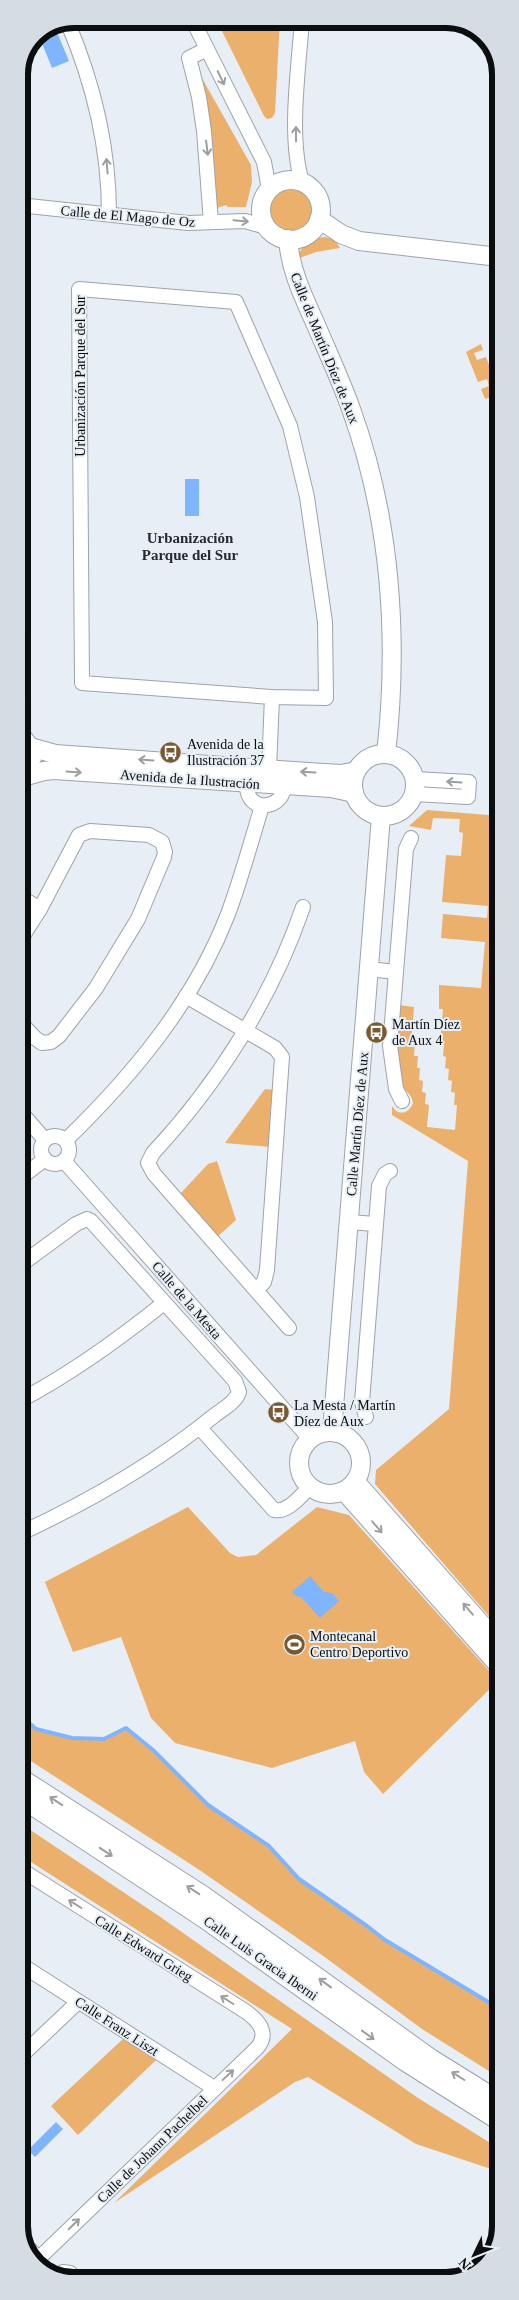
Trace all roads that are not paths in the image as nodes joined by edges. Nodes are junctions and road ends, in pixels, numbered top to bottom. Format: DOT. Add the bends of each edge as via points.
graph roads {
  1 [pos="70,28"];
  2 [pos="196,28"];
  3 [pos="302,28"];
  4 [pos="207,49"];
  5 [pos="302,182"];
  6 [pos="269,189"];
  7 [pos="28,206"];
  8 [pos="109,214"];
  9 [pos="319,219"];
  10 [pos="211,222"];
  11 [pos="266,227"];
  12 [pos="288,239"];
  13 [pos="492,255"];
  14 [pos="272,697"];
  15 [pos="28,744"];
  16 [pos="30,747"];
  17 [pos="386,754"];
  18 [pos="28,770"];
  19 [pos="268,770"];
  20 [pos="356,771"];
  21 [pos="28,778"];
  22 [pos="247,783"];
  23 [pos="284,786"];
  24 [pos="354,793"];
  25 [pos="262,806"];
  26 [pos="381,816"];
  27 [pos="411,838"];
  28 [pos="28,902"];
  29 [pos="303,907"];
  30 [pos="40,909"];
  31 [pos="28,928"];
  32 [pos="369,969"];
  33 [pos="395,972"];
  34 [pos="186,996"];
  35 [pos="28,1030"];
  36 [pos="244,1030"];
  37 [pos="402,1101"];
  38 [pos="28,1120"];
  39 [pos="45,1140"];
  40 [pos="66,1140"];
  41 [pos="44,1159"];
  42 [pos="64,1161"];
  43 [pos="390,1171"];
  44 [pos="28,1172"];
  45 [pos="349,1222"];
  46 [pos="375,1224"];
  47 [pos="28,1259"];
  48 [pos="256,1290"];
  49 [pos="164,1303"];
  50 [pos="289,1328"];
  51 [pos="28,1396"];
  52 [pos="366,1417"];
  53 [pos="200,1428"];
  54 [pos="332,1432"];
  55 [pos="310,1439"];
  56 [pos="350,1486"];
  57 [pos="310,1487"];
  58 [pos="28,1529"];
  59 [pos="492,1637"];
  60 [pos="492,1657"];
  61 [pos="28,1783"];
  62 [pos="28,1803"];
  63 [pos="28,1874"];
  64 [pos="28,1969"];
  65 [pos="78,2002"];
  66 [pos="262,2032"];
  67 [pos="28,2049"];
  68 [pos="214,2088"];
  69 [pos="492,2097"];
  70 [pos="492,2117"];
  71 [pos="39,2257"];
  8 -- 1 [label="street, one-way" via="107,160 97,107"];
  2 -- 4 [label="street"];
  5 -- 3 [label="street, one-way" via="296,133"];
  4 -- 6 [label="street, one-way" via="264,162"];
  4 -- 10 [label="street, one-way" via="189,58 204,131"];
  5 -- 6 [label="street" via="282,181"];
  5 -- 9 [label="street" via="318,198"];
  6 -- 11 [label="street" via="261,206"];
  7 -- 8 [label="street, Calle de El Mago de Oz"];
  8 -- 10 [label="street, Calle de El Mago de Oz" via="188,223"];
  9 -- 12 [label="street" via="315,228 305,236"];
  9 -- 13 [label="street" via="341,234 359,241"];
  10 -- 11 [label="street, Calle de El Mago de Oz, one-way" via="245,221"];
  11 -- 12 [label="street" via="278,237"];
  12 -- 17 [label="street, Calle de Martín Díez de Aux" via="296,278 341,381 376,497 390,595 392,641"];
  14 -- 14 [label="street, Urbanización Parque del Sur" via="326,698 325,622 307,497 290,426 236,302 79,289 82,683"];
  14 -- 19 [label="street"];
  15 -- 16 [label="street"];
  16 -- 18 [label="street" via="32,762"];
  19 -- 16 [label="street, Avenida de la Ilustración, one-way" via="55,754"];
  17 -- 20 [label="street" via="370,757"];
  17 -- 26 [label="street" via="404,760 413,771 415,787 409,804 402,811"];
  20 -- 19 [label="street, Avenida de la Ilustración, one-way" via="341,774"];
  19 -- 22 [label="street" via="250,777"];
  19 -- 23 [label="street" via="280,774"];
  20 -- 24 [label="street"];
  21 -- 22 [label="street, Avenida de la Ilustración, one-way" via="54,770"];
  22 -- 23 [label="street, Avenida de la Ilustración"];
  22 -- 25 [label="street" via="248,795"];
  23 -- 24 [label="street, Avenida de la Ilustración" via="331,788"];
  23 -- 25 [label="street" via="280,799"];
  24 -- 26 [label="street" via="365,810"];
  25 -- 34 [label="street" via="228,915"];
  26 -- 32 [label="street, Calle Martín Díez de Aux"];
  27 -- 33 [label="street" via="406,848"];
  28 -- 30 [label="street"];
  29 -- 36 [label="street" via="282,959"];
  30 -- 31 [label="street"];
  30 -- 35 [label="street" via="76,838 82,833 149,835 162,842 164,857 138,920 96,988 51,1042 38,1041"];
  32 -- 33 [label="street"];
  32 -- 45 [label="street, Calle Martín Díez de Aux"];
  33 -- 37 [label="street" via="390,1046 396,1089"];
  34 -- 36 [label="street"];
  34 -- 40 [label="street" via="137,1065"];
  36 -- 48 [label="street" via="278,1050 283,1061 267,1270 264,1282"];
  36 -- 48 [label="street" via="214,1078 153,1153 148,1164"];
  38 -- 39 [label="street"];
  39 -- 40 [label="street" via="55,1136"];
  39 -- 41 [label="street" via="41,1151"];
  40 -- 42 [label="street" via="70,1150"];
  41 -- 42 [label="street" via="53,1164"];
  41 -- 44 [label="street"];
  42 -- 55 [label="street, Calle de la Mesta"];
  43 -- 46 [label="street" via="379,1186"];
  45 -- 46 [label="street"];
  45 -- 54 [label="street, Calle Martín Díez de Aux"];
  46 -- 52 [label="street" via="362,1402"];
  47 -- 49 [label="street" via="87,1219 96,1225"];
  48 -- 50 [label="street"];
  49 -- 51 [label="street" via="108,1346"];
  49 -- 53 [label="street" via="238,1386 238,1396"];
  53 -- 57 [label="street" via="274,1510 287,1508"];
  53 -- 58 [label="street" via="109,1488"];
  54 -- 55 [label="street" via="320,1433"];
  54 -- 56 [label="street" via="349,1438 357,1448 361,1469"];
  55 -- 57 [label="street" via="300,1453 299,1464 302,1477"];
  56 -- 57 [label="street" via="328,1494"];
  59 -- 56 [label="street, one-way"];
  56 -- 60 [label="street, one-way"];
  69 -- 61 [label="main road, Calle Luis Gracia Iberni, one-way" via="431,2059 202,1895"];
  62 -- 70 [label="main road, Calle Luis Gracia Iberni, one-way" via="196,1913 412,2067"];
  66 -- 63 [label="street, Calle Edward Grieg, one-way" via="260,2023 244,2011"];
  64 -- 65 [label="street, Calle Franz Liszt"];
  65 -- 67 [label="street"];
  65 -- 68 [label="street, Calle Franz Liszt"];
  68 -- 66 [label="street, Calle de Johann Pachelbel, one-way" via="260,2044"];
  71 -- 68 [label="street, Calle de Johann Pachelbel, one-way"];
}
